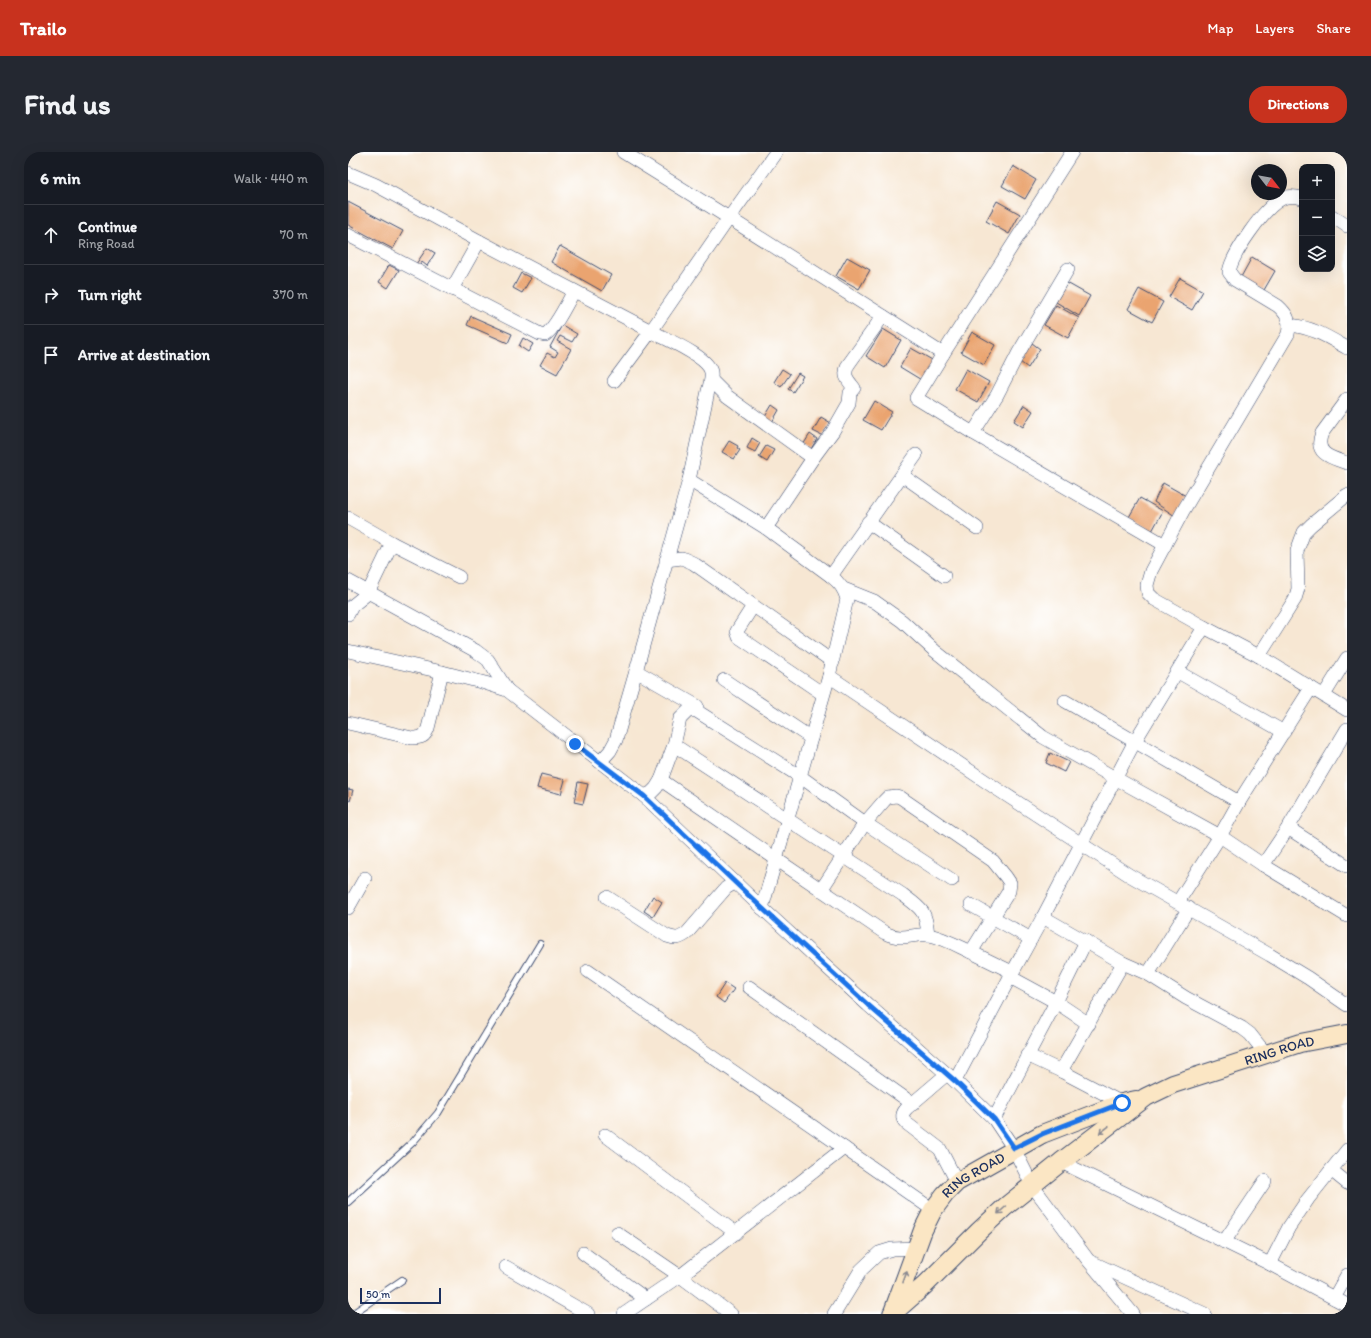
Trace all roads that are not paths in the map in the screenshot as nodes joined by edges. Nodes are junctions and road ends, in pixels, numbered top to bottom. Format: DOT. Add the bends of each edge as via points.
graph roads {
  1 [pos="623,152"];
  2 [pos="776,152"];
  3 [pos="1072,152"];
  4 [pos="348,173"];
  5 [pos="1299,197"];
  6 [pos="728,218"];
  7 [pos="1335,218"];
  8 [pos="1347,226"];
  9 [pos="348,235"];
  10 [pos="480,241"];
  11 [pos="1068,269"];
  12 [pos="452,289"];
  13 [pos="574,291"];
  14 [pos="883,316"];
  15 [pos="1290,326"];
  16 [pos="651,331"];
  17 [pos="1347,348"];
  18 [pos="943,354"];
  19 [pos="614,381"];
  20 [pos="712,381"];
  21 [pos="1347,399"];
  22 [pos="973,433"];
  23 [pos="916,455"];
  24 [pos="813,458"];
  25 [pos="1347,463"];
  26 [pos="902,475"];
  27 [pos="689,480"];
  28 [pos="1347,495"];
  29 [pos="348,518"];
  30 [pos="868,522"];
  31 [pos="766,528"];
  32 [pos="976,528"];
  33 [pos="392,543"];
  34 [pos="1165,545"];
  35 [pos="666,560"];
  36 [pos="831,576"];
  37 [pos="944,576"];
  38 [pos="459,578"];
  39 [pos="348,581"];
  40 [pos="844,589"];
  41 [pos="368,593"];
  42 [pos="753,606"];
  43 [pos="348,614"];
  44 [pos="1204,627"];
  45 [pos="348,651"];
  46 [pos="1259,656"];
  47 [pos="1347,658"];
  48 [pos="833,662"];
  49 [pos="442,672"];
  50 [pos="636,672"];
  51 [pos="1178,672"];
  52 [pos="829,676"];
  53 [pos="724,680"];
  54 [pos="1312,688"];
  55 [pos="507,690"];
  56 [pos="823,694"];
  57 [pos="1324,695"];
  58 [pos="1065,701"];
  59 [pos="697,706"];
  60 [pos="1347,710"];
  61 [pos="348,723"];
  62 [pos="1347,730"];
  63 [pos="1284,732"];
  64 [pos="811,738"];
  65 [pos="1135,741"];
  66 [pos="674,744"];
  67 [pos="600,762"];
  68 [pos="801,777"];
  69 [pos="1115,778"];
  70 [pos="661,780"];
  71 [pos="644,796"];
  72 [pos="1239,802"];
  73 [pos="788,818"];
  74 [pos="865,823"];
  75 [pos="1288,828"];
  76 [pos="1220,836"];
  77 [pos="1082,844"];
  78 [pos="845,855"];
  79 [pos="776,859"];
  80 [pos="1263,865"];
  81 [pos="1347,866"];
  82 [pos="366,878"];
  83 [pos="952,880"];
  84 [pos="736,882"];
  85 [pos="821,890"];
  86 [pos="607,897"];
  87 [pos="971,905"];
  88 [pos="1183,905"];
  89 [pos="348,908"];
  90 [pos="762,908"];
  91 [pos="1347,916"];
  92 [pos="992,917"];
  93 [pos="1043,917"];
  94 [pos="928,935"];
  95 [pos="1031,939"];
  96 [pos="1086,941"];
  97 [pos="540,944"];
  98 [pos="971,952"];
  99 [pos="1123,963"];
  100 [pos="588,971"];
  101 [pos="1011,974"];
  102 [pos="1148,974"];
  103 [pos="749,987"];
  104 [pos="1056,1002"];
  105 [pos="1347,1005"];
  106 [pos="1089,1024"];
  107 [pos="1347,1034"];
  108 [pos="1266,1054"];
  109 [pos="1027,1056"];
  110 [pos="1061,1071"];
  111 [pos="951,1078"];
  112 [pos="1146,1098"];
  113 [pos="1122,1103"];
  114 [pos="913,1104"];
  115 [pos="994,1119"];
  116 [pos="605,1135"];
  117 [pos="844,1148"];
  118 [pos="1014,1148"];
  119 [pos="1347,1150"];
  120 [pos="1061,1162"];
  121 [pos="1331,1170"];
  122 [pos="1265,1181"];
  123 [pos="957,1182"];
  124 [pos="1347,1183"];
  125 [pos="1032,1185"];
  126 [pos="348,1202"];
  127 [pos="932,1210"];
  128 [pos="617,1233"];
  129 [pos="736,1233"];
  130 [pos="1224,1242"];
  131 [pos="916,1248"];
  132 [pos="583,1253"];
  133 [pos="1088,1260"];
  134 [pos="1270,1264"];
  135 [pos="506,1267"];
  136 [pos="1347,1275"];
  137 [pos="680,1276"];
  138 [pos="402,1280"];
  139 [pos="1334,1298"];
  140 [pos="646,1299"];
  141 [pos="1347,1305"];
  142 [pos="352,1314"];
  143 [pos="588,1314"];
  144 [pos="624,1314"];
  145 [pos="731,1314"];
  146 [pos="834,1314"];
  147 [pos="1133,1314"];
  148 [pos="1205,1314"];
  1 -- 6 [label="street"];
  2 -- 6 [label="street"];
  3 -- 18 [label="street"];
  4 -- 10 [label="street" via="376,185"];
  5 -- 15 [label="street" via="1282,198 1272,206 1245,240 1228,272 1234,280 1284,311"];
  6 -- 14 [label="street"];
  6 -- 16 [label="street"];
  7 -- 8 [label="street"];
  9 -- 12 [label="street"];
  10 -- 12 [label="street"];
  10 -- 13 [label="street"];
  11 -- 22 [label="street"];
  12 -- 13 [label="street" via="544,335 556,322"];
  13 -- 16 [label="street"];
  14 -- 18 [label="street"];
  14 -- 24 [label="street" via="848,365 846,378 854,388 850,393 849,403"];
  15 -- 17 [label="street" via="1318,331"];
  15 -- 34 [label="street" via="1284,342"];
  16 -- 19 [label="street"];
  16 -- 20 [label="street" via="700,358 711,371"];
  18 -- 22 [label="street" via="916,398"];
  20 -- 24 [label="street" via="734,401"];
  20 -- 27 [label="street"];
  21 -- 25 [label="street" via="1319,439 1322,451"];
  22 -- 34 [label="street"];
  23 -- 26 [label="street"];
  24 -- 31 [label="street"];
  26 -- 30 [label="street"];
  26 -- 32 [label="street"];
  27 -- 31 [label="street"];
  27 -- 35 [label="street"];
  28 -- 46 [label="street" via="1304,532 1297,551 1298,589 1295,600"];
  29 -- 33 [label="street"];
  30 -- 36 [label="street"];
  30 -- 37 [label="street"];
  31 -- 36 [label="street"];
  33 -- 38 [label="street"];
  33 -- 41 [label="street"];
  34 -- 44 [label="street" via="1151,570 1148,592 1154,599"];
  35 -- 42 [label="street" via="682,558 693,562"];
  35 -- 50 [label="street"];
  36 -- 40 [label="street"];
  39 -- 41 [label="street"];
  40 -- 48 [label="street" via="847,599"];
  40 -- 69 [label="street" via="874,601 902,621 935,651 1043,737"];
  41 -- 43 [label="street" via="352,606"];
  41 -- 55 [label="street" via="476,650 488,660"];
  42 -- 48 [label="street"];
  42 -- 56 [label="street" via="737,631 739,637"];
  44 -- 46 [label="street"];
  44 -- 51 [label="street"];
  45 -- 49 [label="street"];
  46 -- 54 [label="street"];
  47 -- 57 [label="street"];
  48 -- 52 [label="street"];
  49 -- 55 [label="street"];
  49 -- 61 [label="street" via="428,728 423,737 412,738"];
  50 -- 59 [label="street"];
  50 -- 67 [label="street" via="616,740"];
  51 -- 63 [label="street"];
  51 -- 65 [label="street"];
  52 -- 56 [label="street"];
  52 -- 77 [label="street"];
  53 -- 64 [label="street"];
  54 -- 57 [label="street"];
  54 -- 63 [label="street"];
  55 -- 67 [label="street"];
  56 -- 64 [label="street"];
  57 -- 60 [label="street"];
  58 -- 65 [label="street"];
  62 -- 75 [label="street"];
  63 -- 72 [label="street"];
  64 -- 68 [label="street"];
  65 -- 69 [label="street"];
  65 -- 72 [label="street"];
  66 -- 68 [label="street" via="680,719 688,711 695,710"];
  66 -- 70 [label="street"];
  66 -- 73 [label="street"];
  67 -- 71 [label="street"];
  68 -- 73 [label="street"];
  68 -- 74 [label="street"];
  69 -- 76 [label="street"];
  69 -- 77 [label="street"];
  70 -- 71 [label="street" via="651,793"];
  70 -- 79 [label="street"];
  71 -- 84 [label="street"];
  72 -- 76 [label="street"];
  73 -- 78 [label="street"];
  73 -- 79 [label="street"];
  74 -- 78 [label="street"];
  74 -- 83 [label="street"];
  74 -- 92 [label="street" via="888,797 896,796 906,800 993,861 1010,883 1009,891"];
  75 -- 80 [label="street"];
  75 -- 81 [label="street"];
  76 -- 80 [label="street"];
  76 -- 88 [label="street"];
  77 -- 88 [label="street" via="1129,875"];
  77 -- 93 [label="street"];
  78 -- 85 [label="street"];
  78 -- 94 [label="street" via="917,906 925,916"];
  79 -- 85 [label="street"];
  79 -- 90 [label="street"];
  80 -- 91 [label="street"];
  82 -- 89 [label="street"];
  84 -- 86 [label="street" via="726,888 687,933 674,939"];
  84 -- 90 [label="street"];
  85 -- 94 [label="street" via="892,936 905,938"];
  87 -- 92 [label="street"];
  88 -- 102 [label="street"];
  88 -- 105 [label="street" via="1302,974"];
  90 -- 111 [label="street"];
  92 -- 95 [label="street"];
  92 -- 98 [label="street"];
  93 -- 95 [label="street"];
  93 -- 96 [label="street"];
  94 -- 98 [label="street"];
  95 -- 101 [label="street"];
  96 -- 99 [label="street"];
  96 -- 104 [label="street"];
  97 -- 126 [label="lane" via="438,1113 413,1142"];
  98 -- 101 [label="street"];
  99 -- 102 [label="street"];
  99 -- 106 [label="street"];
  100 -- 117 [label="street"];
  101 -- 104 [label="street"];
  101 -- 111 [label="street"];
  102 -- 108 [label="street" via="1242,1028"];
  103 -- 114 [label="street"];
  104 -- 106 [label="street"];
  104 -- 109 [label="street"];
  106 -- 110 [label="street"];
  107 -- 108 [label="main road, RING ROAD" via="1300,1043"];
  108 -- 112 [label="main road, RING ROAD" via="1173,1084"];
  109 -- 110 [label="street"];
  109 -- 115 [label="street"];
  110 -- 113 [label="street"];
  111 -- 114 [label="street"];
  111 -- 115 [label="street"];
  112 -- 113 [label="main road, RING ROAD"];
  112 -- 120 [label="main road, RING ROAD, one-way"];
  113 -- 118 [label="main road, RING ROAD" via="1042,1134"];
  114 -- 123 [label="street" via="904,1111 903,1120 940,1149"];
  115 -- 118 [label="street"];
  116 -- 129 [label="street"];
  117 -- 127 [label="street"];
  117 -- 129 [label="street"];
  118 -- 123 [label="main road, RING ROAD"];
  118 -- 125 [label="street"];
  119 -- 121 [label="street"];
  120 -- 125 [label="main road, RING ROAD"];
  120 -- 130 [label="street"];
  121 -- 124 [label="street"];
  121 -- 134 [label="street" via="1289,1227"];
  122 -- 130 [label="street"];
  123 -- 127 [label="main road, RING ROAD"];
  125 -- 131 [label="main road, RING ROAD, one-way" via="979,1231 892,1314"];
  125 -- 133 [label="street"];
  127 -- 131 [label="main road, RING ROAD"];
  128 -- 137 [label="street"];
  129 -- 137 [label="street"];
  130 -- 134 [label="street"];
  131 -- 146 [label="street" via="892,1249 879,1253 861,1270"];
  132 -- 140 [label="street"];
  133 -- 147 [label="street"];
  133 -- 148 [label="street"];
  134 -- 139 [label="street"];
  135 -- 143 [label="street"];
  136 -- 139 [label="street"];
  137 -- 140 [label="street"];
  137 -- 145 [label="street"];
  138 -- 142 [label="lane"];
  139 -- 141 [label="street"];
  140 -- 144 [label="street"];
}
